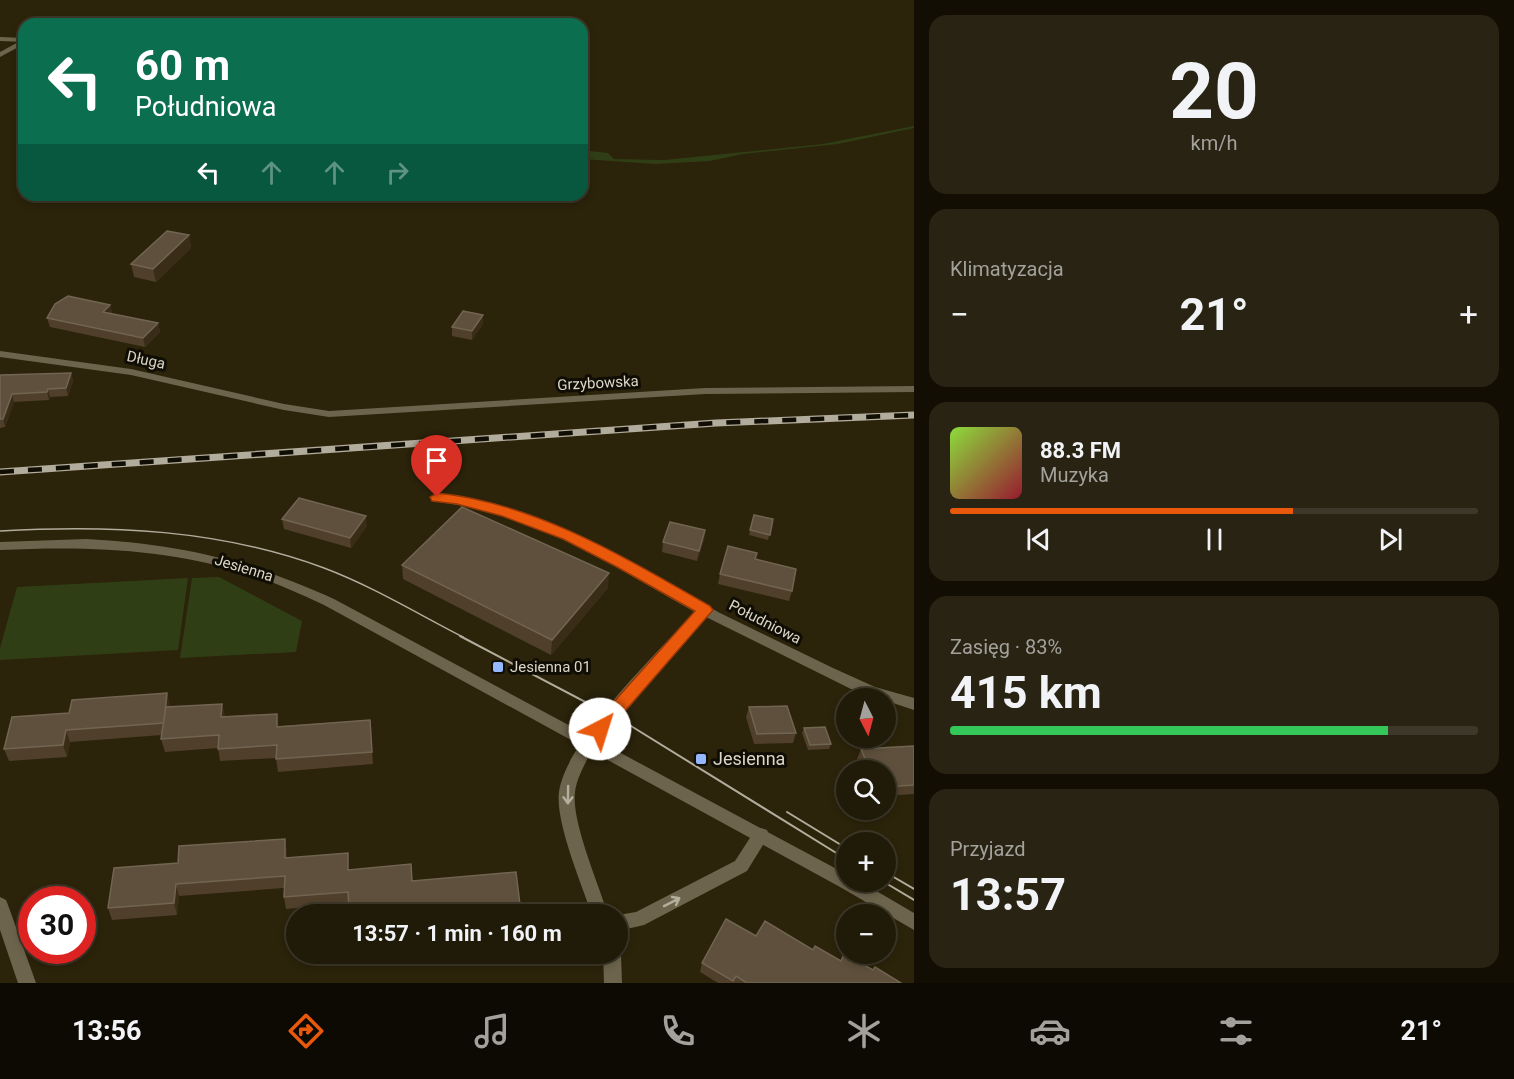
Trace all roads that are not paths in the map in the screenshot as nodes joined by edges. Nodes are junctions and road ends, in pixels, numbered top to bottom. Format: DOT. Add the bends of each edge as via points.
graph roads {
  1 [pos="0,39"];
  2 [pos="18,40"];
  3 [pos="18,44"];
  4 [pos="0,55"];
  5 [pos="0,354"];
  6 [pos="914,389"];
  7 [pos="284,407"];
  8 [pos="437,497"];
  9 [pos="0,546"];
  10 [pos="705,610"];
  11 [pos="914,704"];
  12 [pos="590,742"];
  13 [pos="762,835"];
  14 [pos="836,876"];
  15 [pos="863,892"];
  16 [pos="597,904"];
  17 [pos="0,905"];
  18 [pos="628,921"];
  19 [pos="914,922"];
  20 [pos="612,964"];
  21 [pos="27,983"];
  22 [pos="613,983"];
  1 -- 2 [label="street"];
  3 -- 4 [label="lane"];
  5 -- 7 [label="street, Długa" via="131,372"];
  6 -- 7 [label="street, Grzybowska" via="705,392 343,414"];
  8 -- 10 [label="street, Południowa" via="507,513 568,536"];
  9 -- 12 [label="street, Jesienna" via="132,545 199,555 266,574 328,602"];
  10 -- 11 [label="street, Południowa" via="865,690"];
  10 -- 12 [label="street"];
  12 -- 13 [label="street, Jesienna"];
  12 -- 16 [label="street, one-way" via="566,792 570,820"];
  13 -- 14 [label="street, Jesienna"];
  18 -- 13 [label="street, one-way" via="741,866"];
  15 -- 19 [label="street, Jesienna"];
  17 -- 21 [label="street"];
  20 -- 22 [label="street"];
}
